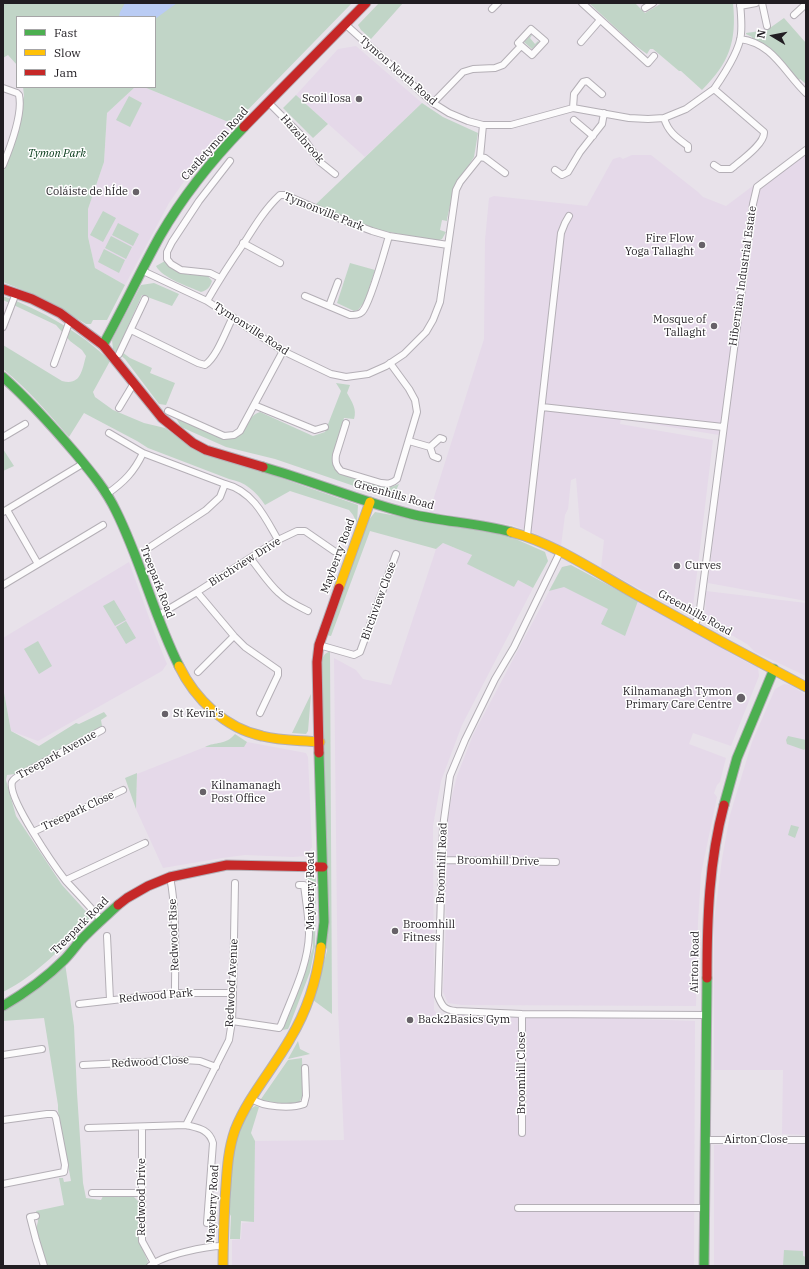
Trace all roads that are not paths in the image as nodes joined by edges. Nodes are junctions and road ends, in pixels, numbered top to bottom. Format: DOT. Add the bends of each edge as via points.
graph roads {
  1 [pos="366,3"];
  2 [pos="498,3"];
  3 [pos="582,3"];
  4 [pos="653,3"];
  5 [pos="756,3"];
  6 [pos="762,3"];
  7 [pos="740,4"];
  8 [pos="806,4"];
  9 [pos="645,8"];
  10 [pos="492,9"];
  11 [pos="794,15"];
  12 [pos="600,20"];
  13 [pos="345,24"];
  14 [pos="767,26"];
  15 [pos="740,39"];
  16 [pos="582,42"];
  17 [pos="521,46"];
  18 [pos="654,56"];
  19 [pos="3,88"];
  20 [pos="714,90"];
  21 [pos="806,93"];
  22 [pos="602,94"];
  23 [pos="269,103"];
  24 [pos="434,103"];
  25 [pos="573,108"];
  26 [pos="604,113"];
  27 [pos="664,118"];
  28 [pos="576,121"];
  29 [pos="483,125"];
  30 [pos="593,136"];
  31 [pos="6,148"];
  32 [pos="688,149"];
  33 [pos="806,150"];
  34 [pos="480,157"];
  35 [pos="230,161"];
  36 [pos="3,165"];
  37 [pos="714,165"];
  38 [pos="555,170"];
  39 [pos="505,173"];
  40 [pos="335,174"];
  41 [pos="569,216"];
  42 [pos="389,236"];
  43 [pos="243,244"];
  44 [pos="448,245"];
  45 [pos="280,263"];
  46 [pos="142,271"];
  47 [pos="220,278"];
  48 [pos="338,282"];
  49 [pos="3,289"];
  50 [pos="16,293"];
  51 [pos="305,296"];
  52 [pos="145,299"];
  53 [pos="207,301"];
  54 [pos="329,306"];
  55 [pos="233,317"];
  56 [pos="70,320"];
  57 [pos="3,327"];
  58 [pos="131,330"];
  59 [pos="103,346"];
  60 [pos="283,351"];
  61 [pos="119,354"];
  62 [pos="390,363"];
  63 [pos="54,364"];
  64 [pos="3,377"];
  65 [pos="134,383"];
  66 [pos="254,405"];
  67 [pos="542,407"];
  68 [pos="119,408"];
  69 [pos="168,411"];
  70 [pos="346,423"];
  71 [pos="26,424"];
  72 [pos="325,428"];
  73 [pos="723,428"];
  74 [pos="110,433"];
  75 [pos="3,437"];
  76 [pos="443,440"];
  77 [pos="409,441"];
  78 [pos="430,447"];
  79 [pos="143,453"];
  80 [pos="438,458"];
  81 [pos="84,463"];
  82 [pos="224,484"];
  83 [pos="107,494"];
  84 [pos="370,502"];
  85 [pos="5,511"];
  86 [pos="103,525"];
  87 [pos="527,536"];
  88 [pos="278,540"];
  89 [pos="150,547"];
  90 [pos="334,551"];
  91 [pos="560,552"];
  92 [pos="396,554"];
  93 [pos="251,558"];
  94 [pos="38,564"];
  95 [pos="3,586"];
  96 [pos="197,592"];
  97 [pos="308,611"];
  98 [pos="157,616"];
  99 [pos="693,627"];
  100 [pos="234,636"];
  101 [pos="319,645"];
  102 [pos="774,669"];
  103 [pos="198,672"];
  104 [pos="806,687"];
  105 [pos="260,713"];
  106 [pos="102,730"];
  107 [pos="320,742"];
  108 [pos="123,790"];
  109 [pos="33,832"];
  110 [pos="145,843"];
  111 [pos="441,860"];
  112 [pos="556,862"];
  113 [pos="323,867"];
  114 [pos="170,877"];
  115 [pos="66,880"];
  116 [pos="235,883"];
  117 [pos="299,885"];
  118 [pos="101,920"];
  119 [pos="107,936"];
  120 [pos="175,993"];
  121 [pos="233,993"];
  122 [pos="110,1000"];
  123 [pos="79,1004"];
  124 [pos="3,1006"];
  125 [pos="522,1014"];
  126 [pos="706,1015"];
  127 [pos="232,1021"];
  128 [pos="42,1049"];
  129 [pos="3,1055"];
  130 [pos="83,1066"];
  131 [pos="216,1067"];
  132 [pos="305,1068"];
  133 [pos="252,1098"];
  134 [pos="3,1120"];
  135 [pos="186,1126"];
  136 [pos="142,1127"];
  137 [pos="88,1128"];
  138 [pos="522,1133"];
  139 [pos="705,1140"];
  140 [pos="806,1140"];
  141 [pos="3,1184"];
  142 [pos="92,1193"];
  143 [pos="142,1193"];
  144 [pos="518,1208"];
  145 [pos="705,1208"];
  146 [pos="36,1216"];
  147 [pos="212,1223"];
  148 [pos="223,1246"];
  149 [pos="152,1264"];
  150 [pos="44,1266"];
  151 [pos="223,1266"];
  152 [pos="704,1266"];
  1 -- 13 [label="street, Castletymon Road"];
  2 -- 10 [label="street"];
  3 -- 12 [label="street"];
  4 -- 9 [label="street"];
  5 -- 7 [label="street"];
  6 -- 14 [label="street"];
  7 -- 15 [label="street, Tymon North Road"];
  8 -- 11 [label="street"];
  12 -- 16 [label="street"];
  12 -- 18 [label="street" via="648,63"];
  13 -- 23 [label="street, Castletymon Road"];
  13 -- 24 [label="street, Tymon North Road"];
  15 -- 20 [label="street, Tymon North Road" via="731,63"];
  15 -- 21 [label="street" via="763,46"];
  17 -- 17 [label="street" via="518,43 531,28 545,41 532,55"];
  17 -- 24 [label="street" via="503,65 463,72"];
  19 -- 31 [label="street" via="17,93 20,98 19,113"];
  20 -- 27 [label="street, Tymon North Road" via="686,109"];
  20 -- 37 [label="street" via="764,132 760,143 731,169 725,170"];
  22 -- 25 [label="street" via="587,82 583,82 574,94"];
  23 -- 40 [label="street, Hazelbrook" via="302,136 320,162"];
  23 -- 46 [label="street, Castletymon Road" via="221,151 183,199"];
  24 -- 29 [label="street, Tymon North Road" via="449,113"];
  25 -- 26 [label="street, Tymon North Road"];
  25 -- 29 [label="street, Tymon North Road" via="511,125"];
  26 -- 27 [label="street, Tymon North Road" via="629,118"];
  26 -- 30 [label="street" via="602,124"];
  27 -- 32 [label="street" via="674,136 688,146"];
  28 -- 30 [label="street"];
  29 -- 34 [label="street"];
  30 -- 38 [label="street" via="568,172 562,175"];
  31 -- 36 [label="street"];
  33 -- 73 [label="street, Hibernian Industrial Estate" via="757,187"];
  34 -- 39 [label="street"];
  34 -- 44 [label="street, Tymonville Road" via="456,190"];
  35 -- 47 [label="street" via="199,201 167,252 170,264 181,270 210,273"];
  41 -- 67 [label="street" via="562,233"];
  42 -- 43 [label="street, Tymonville Park" via="343,220 285,194 273,201"];
  42 -- 44 [label="street, Tymonville Park"];
  42 -- 54 [label="street" via="362,312 350,315"];
  43 -- 45 [label="street"];
  43 -- 47 [label="street, Tymonville Park"];
  44 -- 62 [label="street, Tymonville Road" via="440,302 433,320 415,344"];
  46 -- 53 [label="street, Tymonville Road"];
  46 -- 59 [label="street, Castletymon Road"];
  47 -- 53 [label="street, Tymonville Park"];
  48 -- 54 [label="street"];
  49 -- 50 [label="street, Greenhills Road"];
  50 -- 56 [label="street, Greenhills Road"];
  50 -- 57 [label="street"];
  51 -- 54 [label="street"];
  52 -- 58 [label="street"];
  53 -- 55 [label="street, Tymonville Road"];
  55 -- 58 [label="street" via="216,351 205,365"];
  55 -- 60 [label="street, Tymonville Road"];
  56 -- 59 [label="street, Greenhills Road"];
  56 -- 63 [label="street"];
  58 -- 61 [label="street"];
  59 -- 65 [label="street, Greenhills Road"];
  60 -- 62 [label="street, Tymonville Road" via="331,374 346,378 368,374"];
  60 -- 66 [label="street"];
  62 -- 77 [label="street" via="415,400 417,412"];
  64 -- 81 [label="street, Treepark Road" via="25,396"];
  65 -- 68 [label="street"];
  65 -- 84 [label="street, Greenhills Road" via="162,418 183,436 206,450"];
  66 -- 69 [label="street" via="240,431 234,435 224,436"];
  66 -- 72 [label="street" via="316,430"];
  67 -- 73 [label="street"];
  67 -- 87 [label="street"];
  70 -- 77 [label="street" via="336,455 337,467 342,471 381,483 393,483 397,479"];
  71 -- 75 [label="street"];
  73 -- 99 [label="street, Hibernian Industrial Estate" via="700,609"];
  74 -- 79 [label="street"];
  76 -- 78 [label="street" via="440,438"];
  77 -- 78 [label="street"];
  78 -- 80 [label="street" via="433,456"];
  79 -- 82 [label="street"];
  79 -- 83 [label="street" via="130,475"];
  81 -- 83 [label="street, Treepark Road"];
  81 -- 85 [label="street"];
  82 -- 88 [label="street" via="243,491 255,502"];
  82 -- 89 [label="street" via="220,497 206,510"];
  83 -- 98 [label="street, Treepark Road" via="133,550"];
  84 -- 87 [label="street, Greenhills Road" via="411,514"];
  84 -- 101 [label="street, Mayberry Road"];
  85 -- 94 [label="street"];
  86 -- 94 [label="street"];
  87 -- 91 [label="street, Greenhills Road"];
  88 -- 90 [label="street, Birchview Drive" via="305,531"];
  88 -- 93 [label="street, Birchview Drive"];
  91 -- 99 [label="street, Greenhills Road"];
  91 -- 111 [label="street, Broomhill Road" via="465,740 450,776"];
  92 -- 101 [label="street, Birchview Close" via="360,652 354,655"];
  93 -- 96 [label="street, Birchview Drive"];
  93 -- 97 [label="street" via="279,593"];
  94 -- 95 [label="street"];
  96 -- 98 [label="street, Birchview Drive"];
  96 -- 100 [label="street"];
  98 -- 107 [label="street, Treepark Road" via="192,689 205,703 237,726 254,734 277,739"];
  99 -- 102 [label="street, Greenhills Road"];
  100 -- 103 [label="street"];
  100 -- 105 [label="street" via="278,670"];
  101 -- 107 [label="street, Mayberry Road" via="317,662"];
  102 -- 104 [label="street, Greenhills Road"];
  102 -- 126 [label="street, Airton Road" via="737,758 719,824 708,900"];
  106 -- 109 [label="street, Treepark Avenue" via="14,780 12,791"];
  107 -- 113 [label="street, Mayberry Road"];
  108 -- 109 [label="street, Treepark Close"];
  109 -- 115 [label="street, Treepark Avenue"];
  110 -- 115 [label="street"];
  111 -- 112 [label="street, Broomhill Drive"];
  111 -- 125 [label="street, Broomhill Road" via="438,996 442,1006 450,1011"];
  113 -- 114 [label="street, Treepark Road" via="235,865 201,869"];
  113 -- 133 [label="street, Mayberry Road" via="324,922 320,961 315,980 292,1037"];
  114 -- 118 [label="street, Treepark Road" via="127,898"];
  114 -- 120 [label="street, Redwood Rise"];
  115 -- 118 [label="street, Treepark Avenue"];
  116 -- 121 [label="street, Redwood Avenue"];
  117 -- 127 [label="street" via="304,885 309,935 305,960 281,1025 279,1028"];
  118 -- 124 [label="street, Treepark Road" via="46,976"];
  119 -- 122 [label="street"];
  120 -- 121 [label="street, Redwood Park"];
  120 -- 122 [label="street, Redwood Park"];
  121 -- 127 [label="street, Redwood Avenue"];
  122 -- 123 [label="street, Redwood Park"];
  125 -- 126 [label="street, Broomhill Road"];
  125 -- 138 [label="street, Broomhill Close"];
  126 -- 139 [label="street, Airton Road"];
  127 -- 131 [label="street, Redwood Avenue" via="229,1040"];
  128 -- 129 [label="street"];
  130 -- 131 [label="street, Redwood Close" via="184,1060 200,1061"];
  131 -- 135 [label="street, Redwood Avenue"];
  132 -- 133 [label="street" via="304,1104 298,1107 263,1105"];
  133 -- 148 [label="street, Mayberry Road" via="235,1131 228,1153"];
  134 -- 141 [label="street" via="54,1114 65,1165 65,1173"];
  135 -- 136 [label="street"];
  135 -- 147 [label="street" via="206,1131 211,1136 207,1223"];
  136 -- 137 [label="street"];
  136 -- 143 [label="street, Redwood Drive"];
  139 -- 140 [label="street, Airton Close"];
  139 -- 145 [label="street, Airton Road"];
  142 -- 143 [label="street"];
  143 -- 149 [label="street, Redwood Drive" via="142,1241"];
  144 -- 145 [label="street"];
  145 -- 152 [label="street, Airton Road"];
  146 -- 150 [label="street" via="30,1217"];
  148 -- 149 [label="street" via="177,1254"];
  148 -- 151 [label="street, Mayberry Road"];
}
